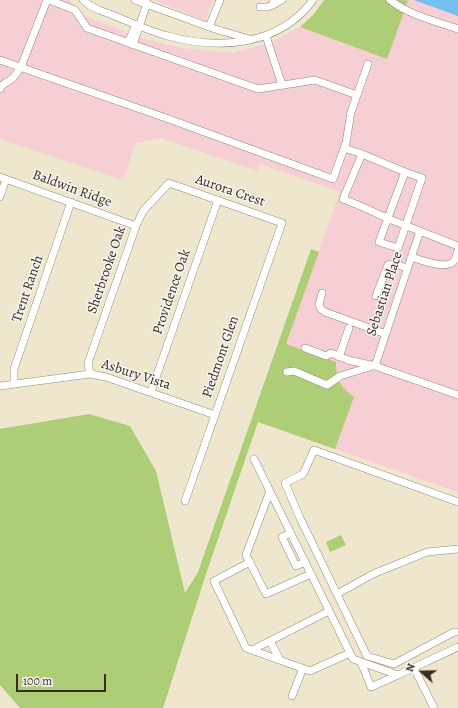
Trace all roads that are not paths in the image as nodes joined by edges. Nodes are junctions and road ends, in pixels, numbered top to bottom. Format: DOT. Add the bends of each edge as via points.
graph roads {
  1 [pos="48,0"];
  2 [pos="83,0"];
  3 [pos="135,0"];
  4 [pos="220,0"];
  5 [pos="282,0"];
  6 [pos="313,0"];
  7 [pos="390,0"];
  8 [pos="147,3"];
  9 [pos="274,3"];
  10 [pos="260,7"];
  11 [pos="139,25"];
  12 [pos="209,27"];
  13 [pos="458,29"];
  14 [pos="266,36"];
  15 [pos="252,39"];
  16 [pos="131,44"];
  17 [pos="0,60"];
  18 [pos="368,64"];
  19 [pos="21,67"];
  20 [pos="282,85"];
  21 [pos="0,89"];
  22 [pos="357,95"];
  23 [pos="344,148"];
  24 [pos="362,154"];
  25 [pos="405,172"];
  26 [pos="3,178"];
  27 [pos="169,183"];
  28 [pos="0,197"];
  29 [pos="218,200"];
  30 [pos="71,202"];
  31 [pos="388,218"];
  32 [pos="282,223"];
  33 [pos="136,226"];
  34 [pos="406,226"];
  35 [pos="420,231"];
  36 [pos="458,246"];
  37 [pos="458,250"];
  38 [pos="411,257"];
  39 [pos="407,268"];
  40 [pos="322,293"];
  41 [pos="376,296"];
  42 [pos="349,328"];
  43 [pos="386,334"];
  44 [pos="305,348"];
  45 [pos="339,357"];
  46 [pos="375,366"];
  47 [pos="287,372"];
  48 [pos="90,374"];
  49 [pos="14,384"];
  50 [pos="0,386"];
  51 [pos="151,392"];
  52 [pos="458,395"];
  53 [pos="215,415"];
  54 [pos="254,459"];
  55 [pos="270,491"];
  56 [pos="185,501"];
  57 [pos="458,502"];
  58 [pos="458,549"];
  59 [pos="250,562"];
  60 [pos="311,574"];
  61 [pos="337,594"];
  62 [pos="329,611"];
  63 [pos="458,632"];
  64 [pos="270,641"];
  65 [pos="458,646"];
  66 [pos="252,650"];
  67 [pos="350,653"];
  68 [pos="280,660"];
  69 [pos="361,662"];
  70 [pos="303,668"];
  71 [pos="414,668"];
  72 [pos="398,676"];
  73 [pos="292,696"];
  74 [pos="434,708"];
  1 -- 16 [label="street" via="75,10 87,28"];
  1 -- 19 [label="street"];
  2 -- 11 [label="street" via="99,10"];
  3 -- 8 [label="street"];
  4 -- 12 [label="street"];
  5 -- 9 [label="street"];
  6 -- 14 [label="street" via="302,14"];
  7 -- 13 [label="street" via="415,14"];
  8 -- 11 [label="street"];
  8 -- 12 [label="street"];
  9 -- 10 [label="street"];
  11 -- 15 [label="street" via="166,35 202,42"];
  11 -- 16 [label="street"];
  12 -- 15 [label="street"];
  14 -- 15 [label="street"];
  14 -- 20 [label="street"];
  16 -- 20 [label="street" via="258,89"];
  17 -- 19 [label="street"];
  18 -- 22 [label="street"];
  19 -- 21 [label="street" via="14,78"];
  19 -- 23 [label="street" via="333,179"];
  20 -- 22 [label="street" via="315,80"];
  22 -- 23 [label="street"];
  23 -- 24 [label="street"];
  24 -- 25 [label="street"];
  24 -- 31 [label="street" via="343,200"];
  25 -- 31 [label="street"];
  25 -- 34 [label="street" via="422,178"];
  26 -- 28 [label="street"];
  26 -- 30 [label="street, Baldwin Ridge"];
  27 -- 29 [label="street, Aurora Crest"];
  27 -- 33 [label="street, Sherbrooke Oak" via="143,211"];
  29 -- 32 [label="street, Aurora Crest"];
  29 -- 51 [label="street, Providence Oak"];
  30 -- 33 [label="street, Baldwin Ridge"];
  30 -- 49 [label="street, Trent Ranch" via="14,369"];
  31 -- 34 [label="street"];
  31 -- 34 [label="street" via="379,242 398,248"];
  32 -- 53 [label="street, Piedmont Glen"];
  33 -- 48 [label="street, Sherbrooke Oak" via="88,363"];
  34 -- 35 [label="street"];
  35 -- 36 [label="street"];
  35 -- 38 [label="street, Sebastian Place"];
  37 -- 38 [label="street" via="454,261 447,265"];
  38 -- 39 [label="street, Sebastian Place"];
  39 -- 41 [label="street" via="388,265"];
  39 -- 43 [label="street, Sebastian Place"];
  40 -- 43 [label="street" via="319,305 325,312"];
  42 -- 45 [label="street"];
  43 -- 46 [label="street, Sebastian Place"];
  44 -- 45 [label="street" via="326,356 331,353"];
  45 -- 46 [label="street"];
  46 -- 47 [label="street" via="340,376 328,385 294,371"];
  46 -- 52 [label="street"];
  48 -- 49 [label="street, Asbury Vista"];
  48 -- 51 [label="street, Asbury Vista"];
  49 -- 50 [label="street, Asbury Vista"];
  51 -- 53 [label="street, Asbury Vista"];
  53 -- 56 [label="street, Piedmont Glen"];
  54 -- 55 [label="street"];
  55 -- 59 [label="street" via="246,555"];
  55 -- 60 [label="street"];
  57 -- 61 [label="street" via="314,450 303,474 285,483"];
  58 -- 61 [label="street" via="427,552 373,574"];
  59 -- 60 [label="street" via="266,594"];
  59 -- 66 [label="street" via="214,581 246,648"];
  60 -- 62 [label="street"];
  61 -- 63 [label="street" via="367,656 394,664"];
  62 -- 64 [label="street"];
  62 -- 67 [label="street"];
  64 -- 66 [label="street"];
  64 -- 68 [label="street"];
  65 -- 71 [label="street"];
  66 -- 68 [label="street"];
  67 -- 69 [label="street" via="353,659"];
  67 -- 70 [label="street" via="310,671"];
  68 -- 70 [label="street"];
  69 -- 72 [label="street"];
  69 -- 72 [label="street" via="371,687"];
  70 -- 73 [label="street"];
  71 -- 72 [label="street"];
  71 -- 74 [label="street"];
}
